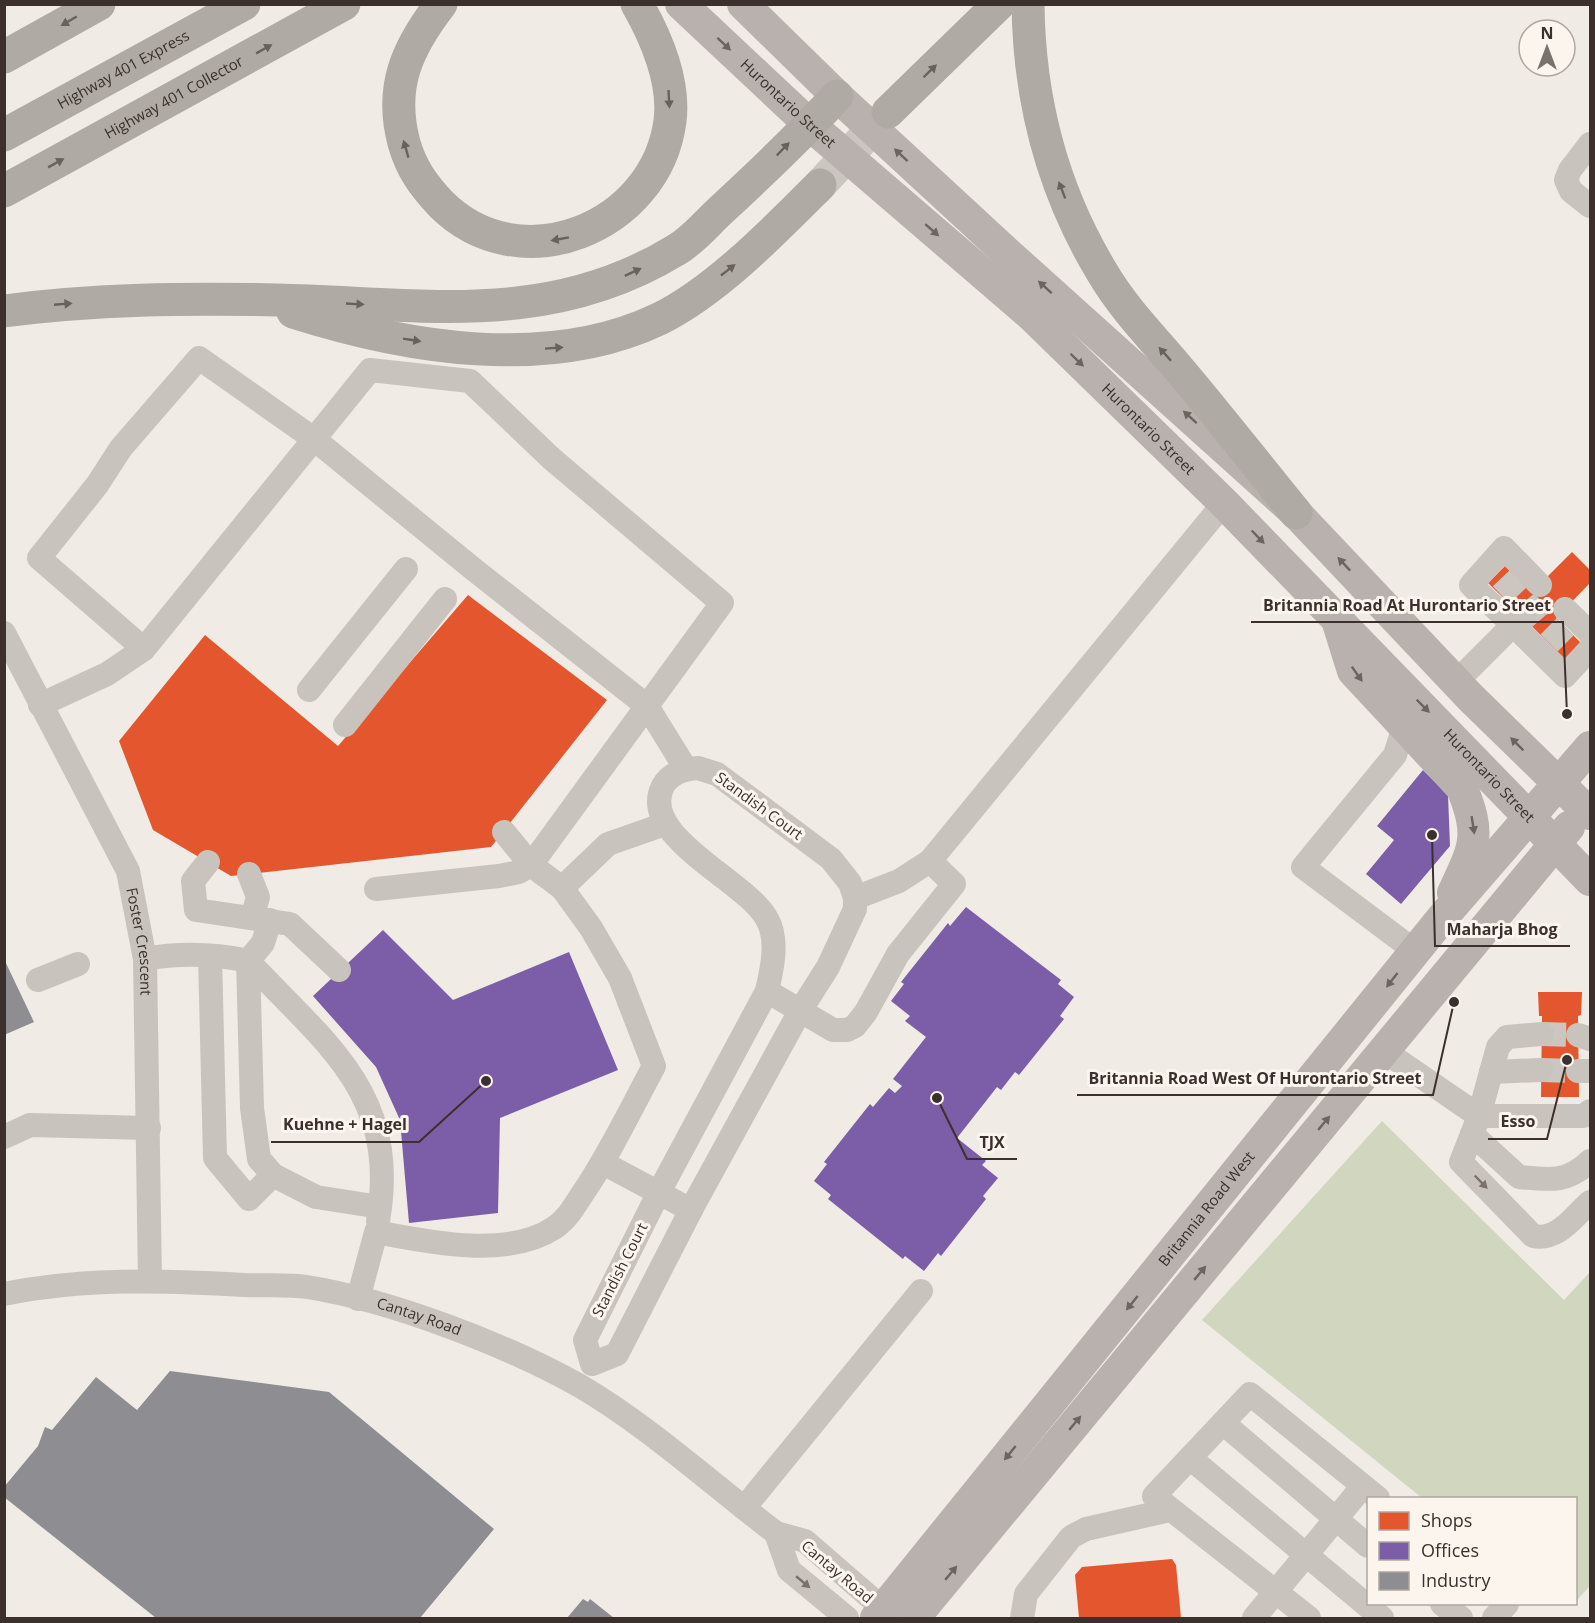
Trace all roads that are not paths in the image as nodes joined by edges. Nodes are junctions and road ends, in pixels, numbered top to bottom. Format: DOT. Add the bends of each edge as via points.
graph roads {
  1 [pos="99,4"];
  2 [pos="244,4"];
  3 [pos="344,4"];
  4 [pos="441,4"];
  5 [pos="637,4"];
  6 [pos="681,4"];
  7 [pos="743,4"];
  8 [pos="999,4"];
  9 [pos="1028,4"];
  10 [pos="4,57"];
  11 [pos="837,96"];
  12 [pos="888,112"];
  13 [pos="810,125"];
  14 [pos="4,135"];
  15 [pos="1590,144"];
  16 [pos="820,185"];
  17 [pos="4,191"];
  18 [pos="1590,206"];
  19 [pos="255,300"];
  20 [pos="4,311"];
  21 [pos="314,439"];
  22 [pos="1224,503"];
  23 [pos="1296,513"];
  24 [pos="406,568"];
  25 [pos="1515,587"];
  26 [pos="445,599"];
  27 [pos="1337,619"];
  28 [pos="1518,622"];
  29 [pos="1564,630"];
  30 [pos="4,633"];
  31 [pos="144,649"];
  32 [pos="1590,649"];
  33 [pos="1456,682"];
  34 [pos="309,690"];
  35 [pos="40,705"];
  36 [pos="647,706"];
  37 [pos="345,725"];
  38 [pos="1407,743"];
  39 [pos="1590,747"];
  40 [pos="686,769"];
  41 [pos="1544,802"];
  42 [pos="1578,818"];
  43 [pos="665,824"];
  44 [pos="504,832"];
  45 [pos="930,861"];
  46 [pos="208,862"];
  47 [pos="531,865"];
  48 [pos="249,874"];
  49 [pos="1590,880"];
  50 [pos="562,888"];
  51 [pos="376,889"];
  52 [pos="855,898"];
  53 [pos="1442,918"];
  54 [pos="261,919"];
  55 [pos="1415,951"];
  56 [pos="210,956"];
  57 [pos="145,959"];
  58 [pos="248,961"];
  59 [pos="78,964"];
  60 [pos="339,970"];
  61 [pos="38,980"];
  62 [pos="767,991"];
  63 [pos="800,1011"];
  64 [pos="1542,1034"];
  65 [pos="1384,1051"];
  66 [pos="1541,1070"];
  67 [pos="1491,1072"];
  68 [pos="1590,1111"];
  69 [pos="1476,1125"];
  70 [pos="148,1128"];
  71 [pos="4,1137"];
  72 [pos="603,1163"];
  73 [pos="1583,1168"];
  74 [pos="273,1175"];
  75 [pos="659,1192"];
  76 [pos="1587,1204"];
  77 [pos="380,1207"];
  78 [pos="690,1210"];
  79 [pos="376,1232"];
  80 [pos="150,1281"];
  81 [pos="921,1291"];
  82 [pos="4,1294"];
  83 [pos="358,1299"];
  84 [pos="592,1364"];
  85 [pos="580,1387"];
  86 [pos="1223,1423"];
  87 [pos="1190,1458"];
  88 [pos="1370,1492"];
  89 [pos="744,1508"];
  90 [pos="1170,1510"];
  91 [pos="1335,1520"];
  92 [pos="776,1533"];
  93 [pos="1367,1545"];
  94 [pos="1305,1556"];
  95 [pos="1275,1594"];
  96 [pos="1443,1605"];
  97 [pos="1506,1605"];
  98 [pos="884,1616"];
  99 [pos="847,1618"];
  100 [pos="914,1618"];
  101 [pos="1022,1618"];
  102 [pos="1255,1618"];
  103 [pos="1309,1618"];
  104 [pos="1382,1618"];
  105 [pos="1461,1618"];
  106 [pos="1494,1618"];
  1 -- 10 [label="highway, one-way"];
  2 -- 14 [label="highway, Highway 401 Express"];
  17 -- 3 [label="highway, Highway 401 Collector, one-way"];
  5 -- 4 [label="highway, one-way" via="669,85 670,119 664,147 651,176 627,205 601,224 573,237 542,242 476,230 450,212 410,164 397,102 404,65 421,30"];
  6 -- 13 [label="main road, Hurontario Street, one-way"];
  7 -- 11 [label="main road, Hurontario Street"];
  12 -- 8 [label="highway, one-way"];
  23 -- 9 [label="highway, one-way" via="1141,327 1083,240 1052,165 1040,120 1030,58"];
  11 -- 13 [label="highway"];
  23 -- 11 [label="main road, Hurontario Street, one-way"];
  19 -- 13 [label="highway, one-way" via="428,308 508,306 579,293 631,274 678,249"];
  13 -- 22 [label="main road, Hurontario Street, one-way" via="1031,315"];
  15 -- 18 [label="street" via="1566,180 1571,191"];
  19 -- 16 [label="highway, one-way" via="354,332 422,342 495,349 555,349 597,342 660,318 686,302 760,245"];
  20 -- 19 [label="highway, one-way" via="138,298"];
  21 -- 31 [label="street"];
  21 -- 31 [label="street" via="199,358 121,448 39,558"];
  21 -- 36 [label="street"];
  21 -- 36 [label="street" via="370,370 470,381 552,459 722,603"];
  22 -- 27 [label="main road, Hurontario Street, one-way"];
  22 -- 45 [label="street"];
  33 -- 23 [label="main road, Hurontario Street, one-way"];
  24 -- 34 [label="street"];
  25 -- 28 [label="street"];
  26 -- 37 [label="street"];
  27 -- 38 [label="main road, one-way" via="1353,671"];
  27 -- 41 [label="main road, Hurontario Street, one-way"];
  28 -- 29 [label="street"];
  28 -- 33 [label="street"];
  29 -- 32 [label="street" via="1565,676"];
  30 -- 35 [label="street, Foster Crescent"];
  31 -- 35 [label="street" via="107,674"];
  41 -- 33 [label="main road, Hurontario Street, one-way"];
  35 -- 57 [label="street, Foster Crescent" via="128,871"];
  36 -- 40 [label="street"];
  36 -- 47 [label="street"];
  38 -- 53 [label="main road, one-way" via="1462,788 1471,810 1472,847"];
  38 -- 55 [label="street" via="1303,867"];
  39 -- 41 [label="main road, Britannia Road West"];
  40 -- 43 [label="street" via="664,783 659,794"];
  40 -- 52 [label="street, Standish Court" via="717,774 812,844 843,872"];
  41 -- 42 [label="main road, Hurontario Street"];
  41 -- 42 [label="main road, Hurontario Street"];
  41 -- 53 [label="main road, Britannia Road West"];
  42 -- 49 [label="main road, Hurontario Street"];
  42 -- 65 [label="main road"];
  43 -- 50 [label="street" via="608,844"];
  43 -- 62 [label="street, Standish Court" via="693,853 750,897 766,916 774,941"];
  44 -- 47 [label="street"];
  45 -- 52 [label="street" via="899,881"];
  45 -- 63 [label="street" via="954,885 898,954 861,1021 839,1031"];
  46 -- 54 [label="street" via="193,881 196,910"];
  47 -- 50 [label="street"];
  47 -- 51 [label="street" via="499,876"];
  48 -- 54 [label="street"];
  50 -- 72 [label="street" via="620,978 654,1066"];
  52 -- 63 [label="street" via="844,938"];
  53 -- 55 [label="main road, Britannia Road West"];
  54 -- 58 [label="street" via="263,943"];
  54 -- 60 [label="street" via="290,924"];
  55 -- 98 [label="main road, Britannia Road West, one-way"];
  56 -- 57 [label="street"];
  56 -- 58 [label="street"];
  56 -- 74 [label="street" via="215,1158 249,1199"];
  57 -- 70 [label="street, Foster Crescent"];
  58 -- 74 [label="street" via="252,1108 258,1159"];
  58 -- 77 [label="street" via="338,1055 352,1075 378,1131 382,1166"];
  59 -- 61 [label="street"];
  62 -- 63 [label="street"];
  62 -- 75 [label="street, Standish Court"];
  63 -- 78 [label="street"];
  64 -- 67 [label="street" via="1507,1037 1498,1047"];
  65 -- 69 [label="street"];
  100 -- 65 [label="main road, one-way"];
  66 -- 67 [label="street"];
  67 -- 69 [label="street"];
  68 -- 69 [label="street" via="1584,1116"];
  69 -- 73 [label="street" via="1519,1177 1557,1178"];
  69 -- 76 [label="street, one-way" via="1461,1162 1533,1236 1554,1235"];
  70 -- 71 [label="street" via="30,1125"];
  70 -- 80 [label="street, Foster Crescent"];
  72 -- 75 [label="street"];
  72 -- 79 [label="street" via="566,1218 537,1238 455,1246"];
  73 -- 76 [label="street"];
  74 -- 77 [label="street" via="316,1197"];
  75 -- 78 [label="street"];
  75 -- 84 [label="street, Standish Court" via="585,1340"];
  77 -- 79 [label="street"];
  78 -- 84 [label="street" via="617,1354"];
  79 -- 83 [label="street"];
  80 -- 82 [label="street, Cantay Road" via="48,1286"];
  80 -- 83 [label="street, Cantay Road" via="306,1287"];
  81 -- 89 [label="street"];
  83 -- 85 [label="street, Cantay Road" via="439,1323"];
  84 -- 85 [label="street"];
  85 -- 89 [label="street, Cantay Road"];
  86 -- 87 [label="street"];
  86 -- 88 [label="street" via="1250,1394"];
  86 -- 91 [label="street"];
  87 -- 90 [label="street" via="1154,1496"];
  87 -- 94 [label="street"];
  88 -- 91 [label="street"];
  89 -- 92 [label="street, Cantay Road"];
  90 -- 95 [label="street"];
  90 -- 101 [label="street" via="1086,1529 1071,1538 1026,1594"];
  91 -- 93 [label="street"];
  91 -- 94 [label="street"];
  92 -- 98 [label="street, Cantay Road" via="805,1541"];
  92 -- 99 [label="street, Cantay Road, one-way" via="789,1570"];
  94 -- 95 [label="street"];
  94 -- 104 [label="street"];
  95 -- 102 [label="street"];
  95 -- 103 [label="street"];
  96 -- 105 [label="street"];
  97 -- 106 [label="street"];
}
